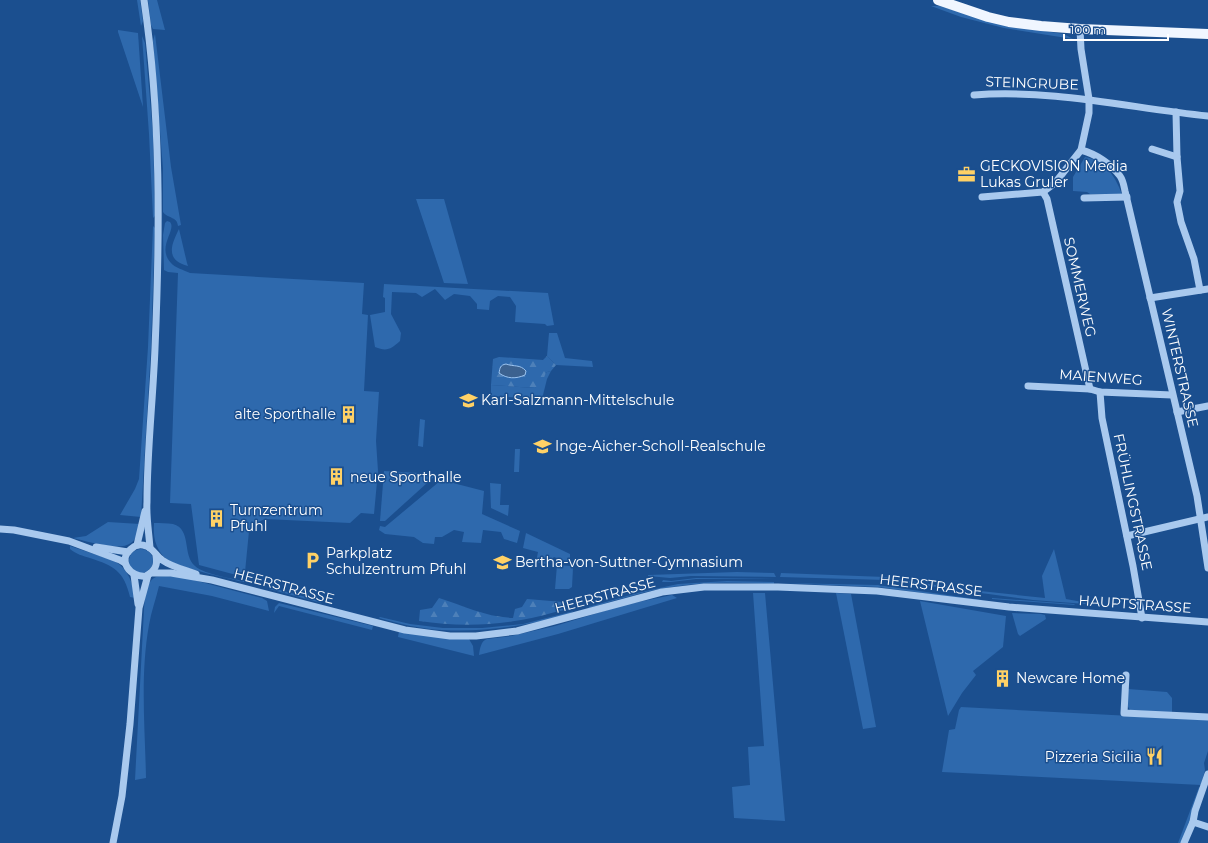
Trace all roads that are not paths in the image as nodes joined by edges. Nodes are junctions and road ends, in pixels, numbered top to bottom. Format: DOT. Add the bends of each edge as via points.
graph roads {
  1 [pos="144,0"];
  2 [pos="938,0"];
  3 [pos="1080,29"];
  4 [pos="1208,34"];
  5 [pos="974,95"];
  6 [pos="1089,99"];
  7 [pos="1176,112"];
  8 [pos="1208,116"];
  9 [pos="1152,149"];
  10 [pos="1082,150"];
  11 [pos="1177,157"];
  12 [pos="1043,192"];
  13 [pos="982,197"];
  14 [pos="1127,197"];
  15 [pos="1084,198"];
  16 [pos="1208,289"];
  17 [pos="1200,290"];
  18 [pos="1150,298"];
  19 [pos="1028,386"];
  20 [pos="1090,389"];
  21 [pos="1100,392"];
  22 [pos="1172,395"];
  23 [pos="1208,406"];
  24 [pos="1177,412"];
  25 [pos="147,503"];
  26 [pos="1204,518"];
  27 [pos="0,529"];
  28 [pos="1127,536"];
  29 [pos="80,544"];
  30 [pos="137,545"];
  31 [pos="150,548"];
  32 [pos="128,552"];
  33 [pos="156,556"];
  34 [pos="125,563"];
  35 [pos="1208,568"];
  36 [pos="149,574"];
  37 [pos="134,575"];
  38 [pos="212,580"];
  39 [pos="139,608"];
  40 [pos="1060,612"];
  41 [pos="1142,618"];
  42 [pos="1208,622"];
  43 [pos="1126,675"];
  44 [pos="1208,717"];
  45 [pos="1208,774"];
  46 [pos="1193,822"];
  47 [pos="1208,827"];
  48 [pos="113,843"];
  49 [pos="1184,843"];
  1 -- 25 [label="street" via="156,134 158,220"];
  2 -- 3 [label="main road" via="1009,22"];
  3 -- 4 [label="main road"];
  3 -- 6 [label="street"];
  5 -- 6 [label="street, STEINGRUBE" via="1005,93"];
  6 -- 7 [label="street, STEINGRUBE"];
  6 -- 10 [label="street"];
  7 -- 8 [label="street, STEINGRUBE"];
  7 -- 11 [label="street"];
  9 -- 11 [label="street"];
  10 -- 12 [label="street" via="1055,183"];
  10 -- 14 [label="street, WINTERSTRASSE" via="1104,161 1120,176"];
  11 -- 17 [label="street" via="1180,191 1177,202 1194,259"];
  12 -- 13 [label="street"];
  12 -- 20 [label="street, SOMMERWEG" via="1047,199"];
  14 -- 15 [label="street"];
  14 -- 18 [label="street, WINTERSTRASSE"];
  16 -- 17 [label="street"];
  17 -- 18 [label="street"];
  18 -- 22 [label="street, WINTERSTRASSE"];
  19 -- 20 [label="street, MAIENWEG"];
  20 -- 21 [label="street, MAIENWEG"];
  21 -- 22 [label="street, MAIENWEG"];
  21 -- 28 [label="street, FRÜHLINGSTRASSE" via="1102,418"];
  22 -- 24 [label="street, WINTERSTRASSE"];
  23 -- 24 [label="street"];
  24 -- 26 [label="street, WINTERSTRASSE"];
  25 -- 30 [label="street"];
  25 -- 31 [label="street"];
  26 -- 28 [label="street"];
  26 -- 35 [label="street, WINTERSTRASSE"];
  27 -- 29 [label="street"];
  28 -- 41 [label="street, FRÜHLINGSTRASSE"];
  29 -- 32 [label="street"];
  29 -- 34 [label="street"];
  30 -- 31 [label="street"];
  30 -- 32 [label="street"];
  31 -- 33 [label="street, HEERSTRASSE"];
  32 -- 34 [label="street"];
  33 -- 36 [label="street" via="157,564"];
  33 -- 38 [label="street, HEERSTRASSE" via="167,563"];
  34 -- 37 [label="street"];
  36 -- 37 [label="street" via="141,577"];
  36 -- 38 [label="street, HEERSTRASSE" via="171,573"];
  36 -- 39 [label="street"];
  37 -- 39 [label="street"];
  38 -- 40 [label="street, HEERSTRASSE" via="405,630 450,636 517,631 662,592 704,587 877,591"];
  39 -- 48 [label="street" via="130,724 122,796"];
  40 -- 41 [label="street, HAUPTSTRASSE"];
  41 -- 42 [label="street, HAUPTSTRASSE"];
  43 -- 44 [label="street" via="1124,713"];
  45 -- 46 [label="street"];
  46 -- 47 [label="street"];
  46 -- 49 [label="street"];
}
